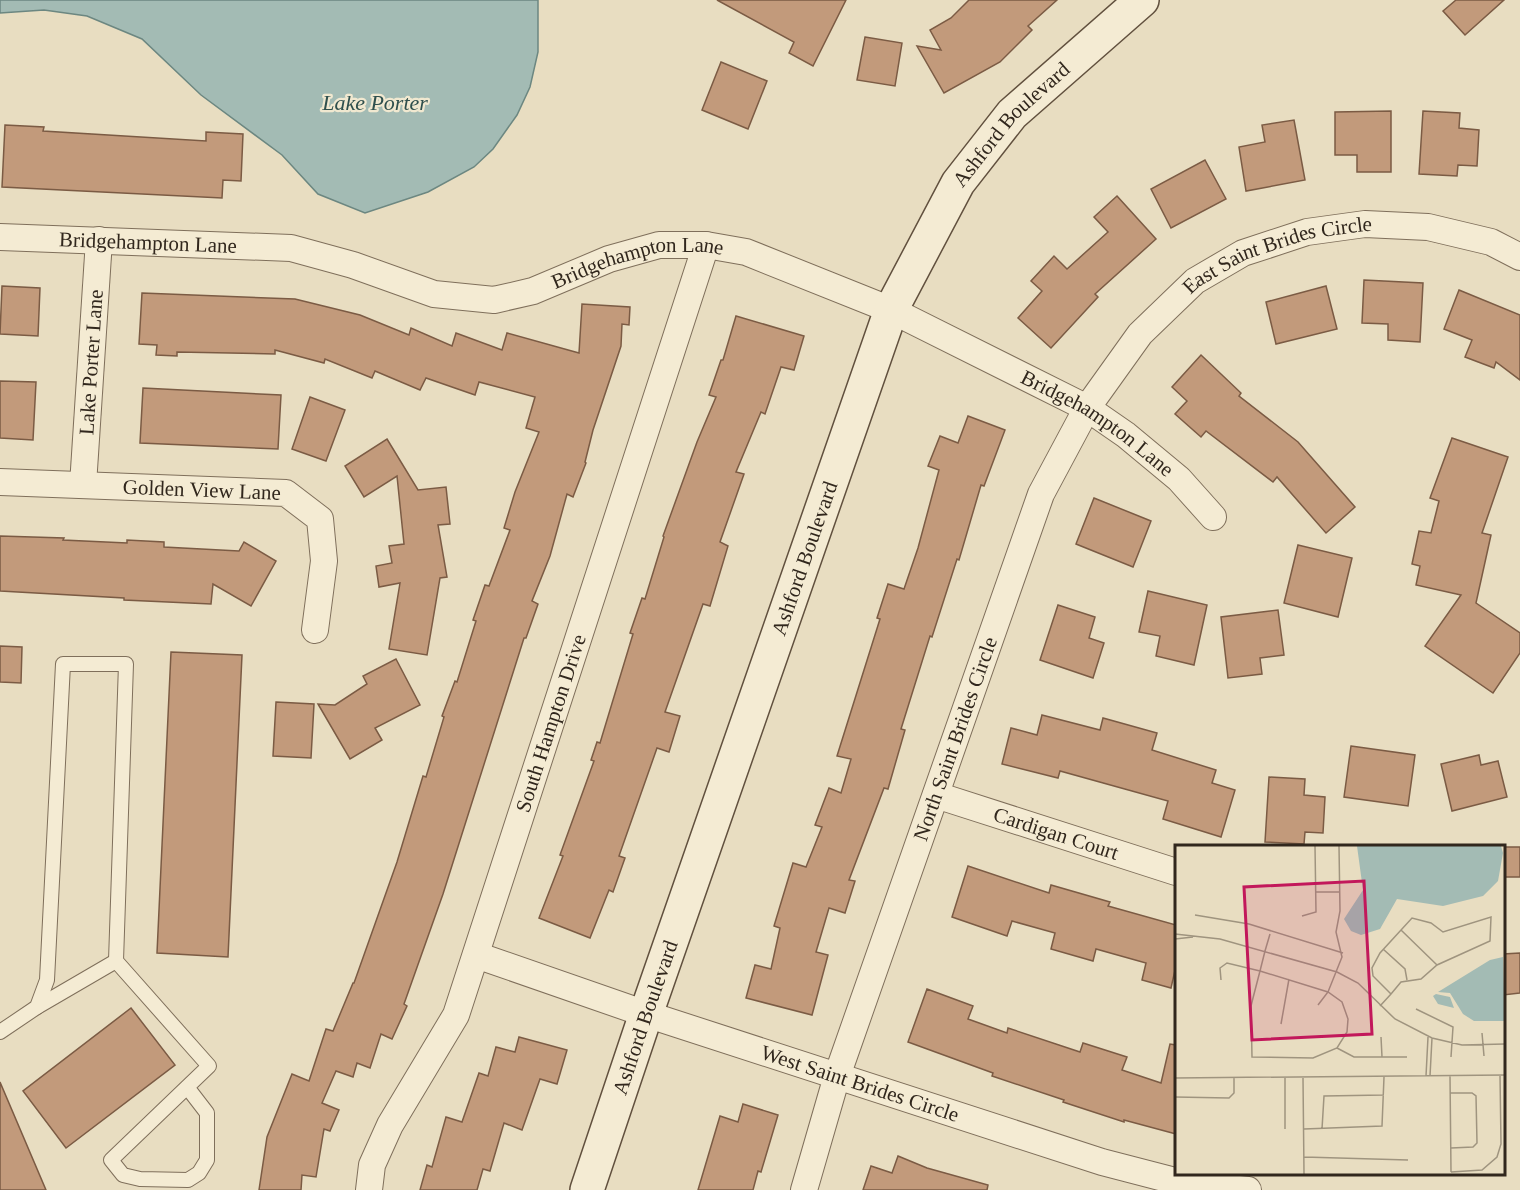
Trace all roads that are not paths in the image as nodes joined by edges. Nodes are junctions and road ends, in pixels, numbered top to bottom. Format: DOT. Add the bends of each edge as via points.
graph roads {
  1 [pos="1142,0"];
  2 [pos="0,237"];
  3 [pos="99,240"];
  4 [pos="706,244"];
  5 [pos="1520,257"];
  6 [pos="891,310"];
  7 [pos="1087,408"];
  8 [pos="0,482"];
  9 [pos="83,485"];
  10 [pos="1213,517"];
  11 [pos="315,630"];
  12 [pos="936,795"];
  13 [pos="1175,872"];
  14 [pos="476,956"];
  15 [pos="116,961"];
  16 [pos="37,1007"];
  17 [pos="646,1014"];
  18 [pos="0,1032"];
  19 [pos="837,1076"];
  20 [pos="187,1087"];
  21 [pos="369,1190"];
  22 [pos="587,1190"];
  23 [pos="804,1190"];
  24 [pos="1248,1190"];
  1 -- 6 [label="street, Ashford Boulevard" via="1011,114 958,183"];
  2 -- 3 [label="street, Bridgehampton Lane"];
  3 -- 4 [label="street, Bridgehampton Lane" via="291,248 434,294 494,300 533,291 609,259 659,245"];
  3 -- 9 [label="street, Lake Porter Lane"];
  4 -- 6 [label="street, Bridgehampton Lane" via="746,252"];
  4 -- 14 [label="street, South Hampton Drive"];
  5 -- 7 [label="street, East Saint Brides Circle" via="1491,242 1428,227 1365,224 1307,232 1243,254 1195,281 1140,334"];
  6 -- 7 [label="street, Bridgehampton Lane"];
  6 -- 17 [label="street, Ashford Boulevard"];
  7 -- 10 [label="street, Bridgehampton Lane" via="1179,479"];
  7 -- 12 [label="street, North Saint Brides Circle" via="1041,494"];
  8 -- 9 [label="street, Golden View Lane"];
  9 -- 11 [label="street, Golden View Lane" via="286,493 320,519 324,561"];
  12 -- 13 [label="street, Cardigan Court"];
  12 -- 19 [label="street, North Saint Brides Circle"];
  14 -- 17 [label="street, West Saint Brides Circle"];
  14 -- 21 [label="street, South Hampton Drive" via="456,1015 376,1155"];
  15 -- 16 [label="lane"];
  15 -- 16 [label="lane" via="126,664 63,663 46,980"];
  15 -- 20 [label="lane" via="209,1066"];
  16 -- 18 [label="lane"];
  17 -- 19 [label="street, West Saint Brides Circle"];
  17 -- 22 [label="street, Ashford Boulevard"];
  19 -- 23 [label="street, North Saint Brides Circle"];
  19 -- 24 [label="street, West Saint Brides Circle" via="1102,1162 1183,1183"];
  20 -- 20 [label="lane" via="111,1160 123,1174 140,1179 188,1180 200,1173 207,1160 207,1113"];
}
